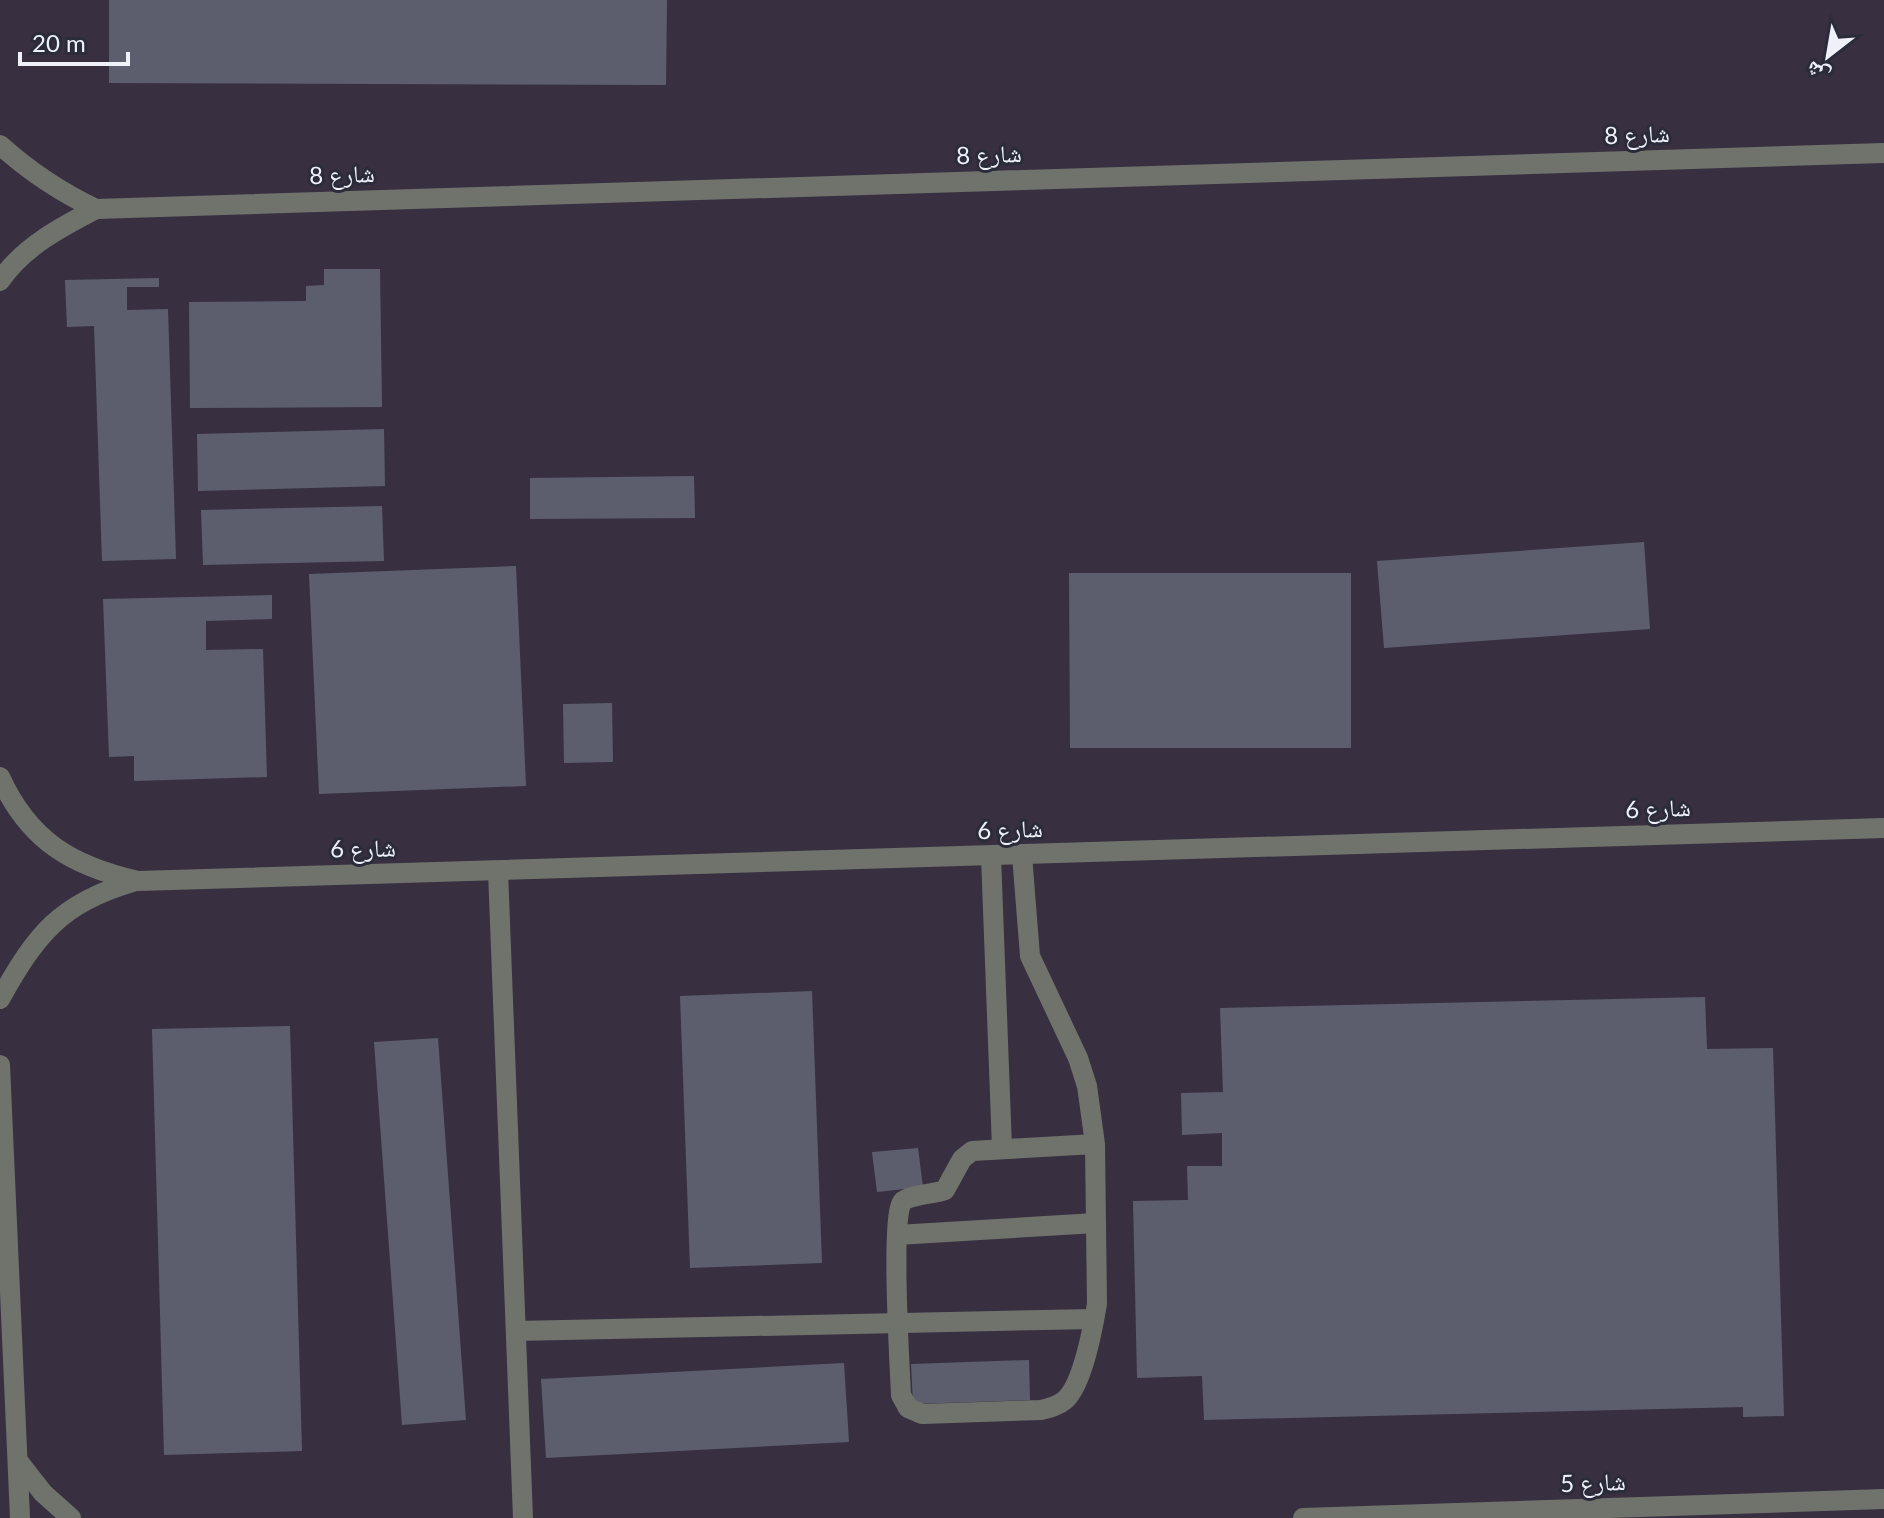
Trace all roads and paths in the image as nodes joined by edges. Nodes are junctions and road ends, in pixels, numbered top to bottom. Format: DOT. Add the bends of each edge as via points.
graph roads {
  1 [pos="0,145"];
  2 [pos="1884,153"];
  3 [pos="96,209"];
  4 [pos="0,281"];
  5 [pos="0,777"];
  6 [pos="1884,828"];
  7 [pos="1022,855"];
  8 [pos="991,856"];
  9 [pos="498,871"];
  10 [pos="138,881"];
  11 [pos="0,999"];
  12 [pos="0,1065"];
  13 [pos="1095,1144"];
  14 [pos="1002,1148"];
  15 [pos="1096,1223"];
  16 [pos="897,1235"];
  17 [pos="1094,1319"];
  18 [pos="897,1322"];
  19 [pos="516,1331"];
  20 [pos="18,1461"];
  21 [pos="1884,1499"];
  22 [pos="20,1518"];
  23 [pos="71,1518"];
  24 [pos="523,1518"];
  25 [pos="1303,1518"];
  1 -- 3 [label="street, شارع 8" via="60,192"];
  2 -- 3 [label="street, شارع 8"];
  3 -- 4 [label="street, شارع 8" via="32,248"];
  5 -- 10 [label="street, شارع 6" via="34,830 64,854 99,872"];
  6 -- 7 [label="street, شارع 6"];
  7 -- 8 [label="street, شارع 6"];
  7 -- 13 [label="street" via="1030,956 1083,1073"];
  8 -- 9 [label="street, شارع 6"];
  8 -- 14 [label="street"];
  9 -- 10 [label="street, شارع 6"];
  9 -- 19 [label="street"];
  10 -- 11 [label="street, شارع 6" via="102,891 71,908 40,935"];
  12 -- 20 [label="street"];
  13 -- 14 [label="street"];
  13 -- 15 [label="street"];
  14 -- 16 [label="street" via="972,1151 945,1190 903,1201"];
  15 -- 16 [label="street"];
  15 -- 17 [label="street"];
  16 -- 18 [label="street"];
  17 -- 18 [label="street"];
  17 -- 18 [label="street" via="1072,1392 1064,1402 1041,1410 922,1414 908,1408 901,1395"];
  18 -- 19 [label="street"];
  19 -- 24 [label="street"];
  20 -- 22 [label="street"];
  20 -- 23 [label="street"];
  21 -- 25 [label="street, شارع 5"];
}
